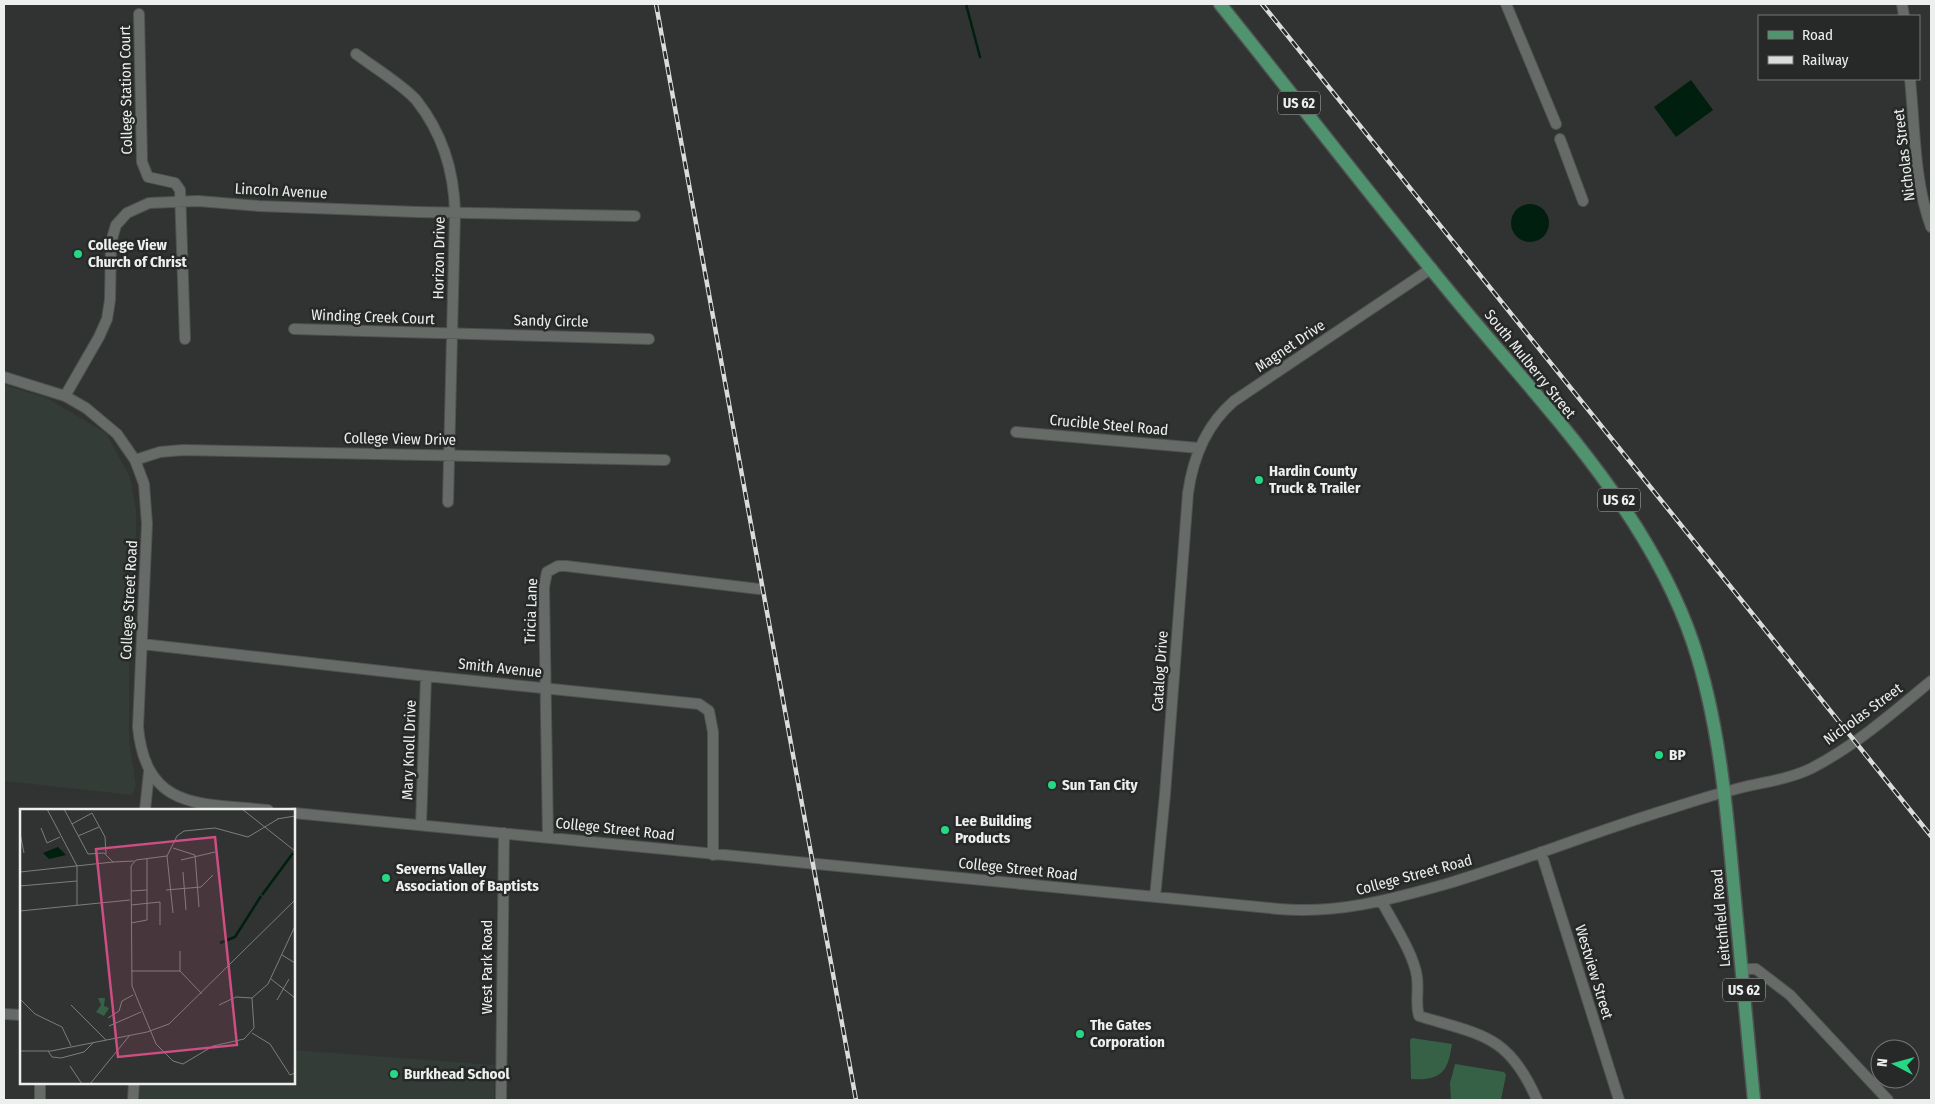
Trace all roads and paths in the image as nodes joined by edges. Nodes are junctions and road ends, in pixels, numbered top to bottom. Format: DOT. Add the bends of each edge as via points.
graph roads {
  1 [pos="1220,4"];
  2 [pos="1506,4"];
  3 [pos="139,14"];
  4 [pos="356,54"];
  5 [pos="1910,80"];
  6 [pos="1556,124"];
  7 [pos="1560,139"];
  8 [pos="180,201"];
  9 [pos="1582,201"];
  10 [pos="455,212"];
  11 [pos="635,216"];
  12 [pos="1931,227"];
  13 [pos="1432,268"];
  14 [pos="294,330"];
  15 [pos="452,334"];
  16 [pos="648,338"];
  17 [pos="185,339"];
  18 [pos="4,378"];
  19 [pos="65,396"];
  20 [pos="1016,432"];
  21 [pos="1200,448"];
  22 [pos="449,456"];
  23 [pos="136,460"];
  24 [pos="666,460"];
  25 [pos="448,502"];
  26 [pos="760,589"];
  27 [pos="142,644"];
  28 [pos="426,676"];
  29 [pos="1931,681"];
  30 [pos="545,688"];
  31 [pos="149,772"];
  32 [pos="1724,792"];
  33 [pos="145,809"];
  34 [pos="259,809"];
  35 [pos="295,813"];
  36 [pos="421,825"];
  37 [pos="504,833"];
  38 [pos="548,837"];
  39 [pos="1541,852"];
  40 [pos="713,855"];
  41 [pos="1155,897"];
  42 [pos="1382,902"];
  43 [pos="1742,969"];
  44 [pos="4,1014"];
  45 [pos="20,1015"];
  46 [pos="40,1084"];
  47 [pos="134,1084"];
  48 [pos="40,1100"];
  49 [pos="133,1100"];
  50 [pos="502,1100"];
  51 [pos="1537,1100"];
  52 [pos="1619,1100"];
  53 [pos="1754,1100"];
  54 [pos="1888,1100"];
  1 -- 13 [label="main road, South Mulberry Street / US 62"];
  2 -- 6 [label="street"];
  3 -- 8 [label="street, College Station Court" via="144,170 154,180 179,185"];
  4 -- 10 [label="street, Horizon Drive" via="419,104 442,141 452,174"];
  5 -- 12 [label="street, Nicholas Street" via="1921,184"];
  7 -- 9 [label="street"];
  8 -- 10 [label="street, Lincoln Avenue"];
  8 -- 17 [label="street"];
  8 -- 19 [label="street, Lincoln Avenue" via="141,206 127,213 116,225 111,242 107,319"];
  10 -- 11 [label="street, Lincoln Avenue"];
  10 -- 15 [label="street, Horizon Drive"];
  13 -- 21 [label="street, Magnet Drive" via="1234,401 1211,426"];
  13 -- 32 [label="main road, South Mulberry Street / US 62" via="1594,466 1652,552 1676,598 1694,646 1716,740"];
  14 -- 15 [label="street, Winding Creek Court"];
  15 -- 16 [label="street, Sandy Circle"];
  15 -- 22 [label="street, Horizon Drive"];
  18 -- 19 [label="street, College Street Road"];
  19 -- 23 [label="street, College Street Road" via="106,422"];
  20 -- 21 [label="street, Crucible Steel Road"];
  21 -- 41 [label="street, Catalog Drive" via="1194,460 1188,493"];
  22 -- 23 [label="street, College View Drive" via="183,450 160,452"];
  22 -- 24 [label="street, College View Drive"];
  22 -- 25 [label="street, Horizon Drive"];
  23 -- 27 [label="street, College Street Road" via="144,484 147,524"];
  26 -- 30 [label="street, Tricia Lane" via="566,566 552,568 547,572 544,587"];
  27 -- 28 [label="street, Smith Avenue"];
  27 -- 31 [label="street, College Street Road" via="138,727"];
  28 -- 30 [label="street, Smith Avenue"];
  28 -- 36 [label="street, Mary Knoll Drive"];
  29 -- 32 [label="street, Nicholas Street" via="1855,742 1812,768 1786,778"];
  30 -- 38 [label="street, Tricia Lane"];
  30 -- 40 [label="street, Smith Avenue" via="682,701 706,707 713,732"];
  31 -- 33 [label="street"];
  31 -- 34 [label="street, College Street Road" via="164,789 178,797"];
  32 -- 39 [label="street, College Street Road"];
  32 -- 43 [label="main road, Leitchfield Road / US 62"];
  35 -- 36 [label="street, College Street Road"];
  36 -- 37 [label="street, College Street Road"];
  37 -- 38 [label="street, College Street Road"];
  37 -- 50 [label="street, West Park Road"];
  38 -- 40 [label="street, College Street Road"];
  39 -- 42 [label="street, College Street Road"];
  39 -- 52 [label="street, Westview Street"];
  40 -- 41 [label="street, College Street Road"];
  41 -- 42 [label="street, College Street Road" via="1299,910 1349,908"];
  42 -- 51 [label="street" via="1417,976 1416,1008 1419,1016 1481,1036 1501,1046 1523,1071"];
  43 -- 53 [label="main road, Leitchfield Road / US 62"];
  43 -- 54 [label="street" via="1756,969 1790,995"];
  44 -- 45 [label="street"];
  46 -- 48 [label="street"];
  47 -- 49 [label="street"];
}
